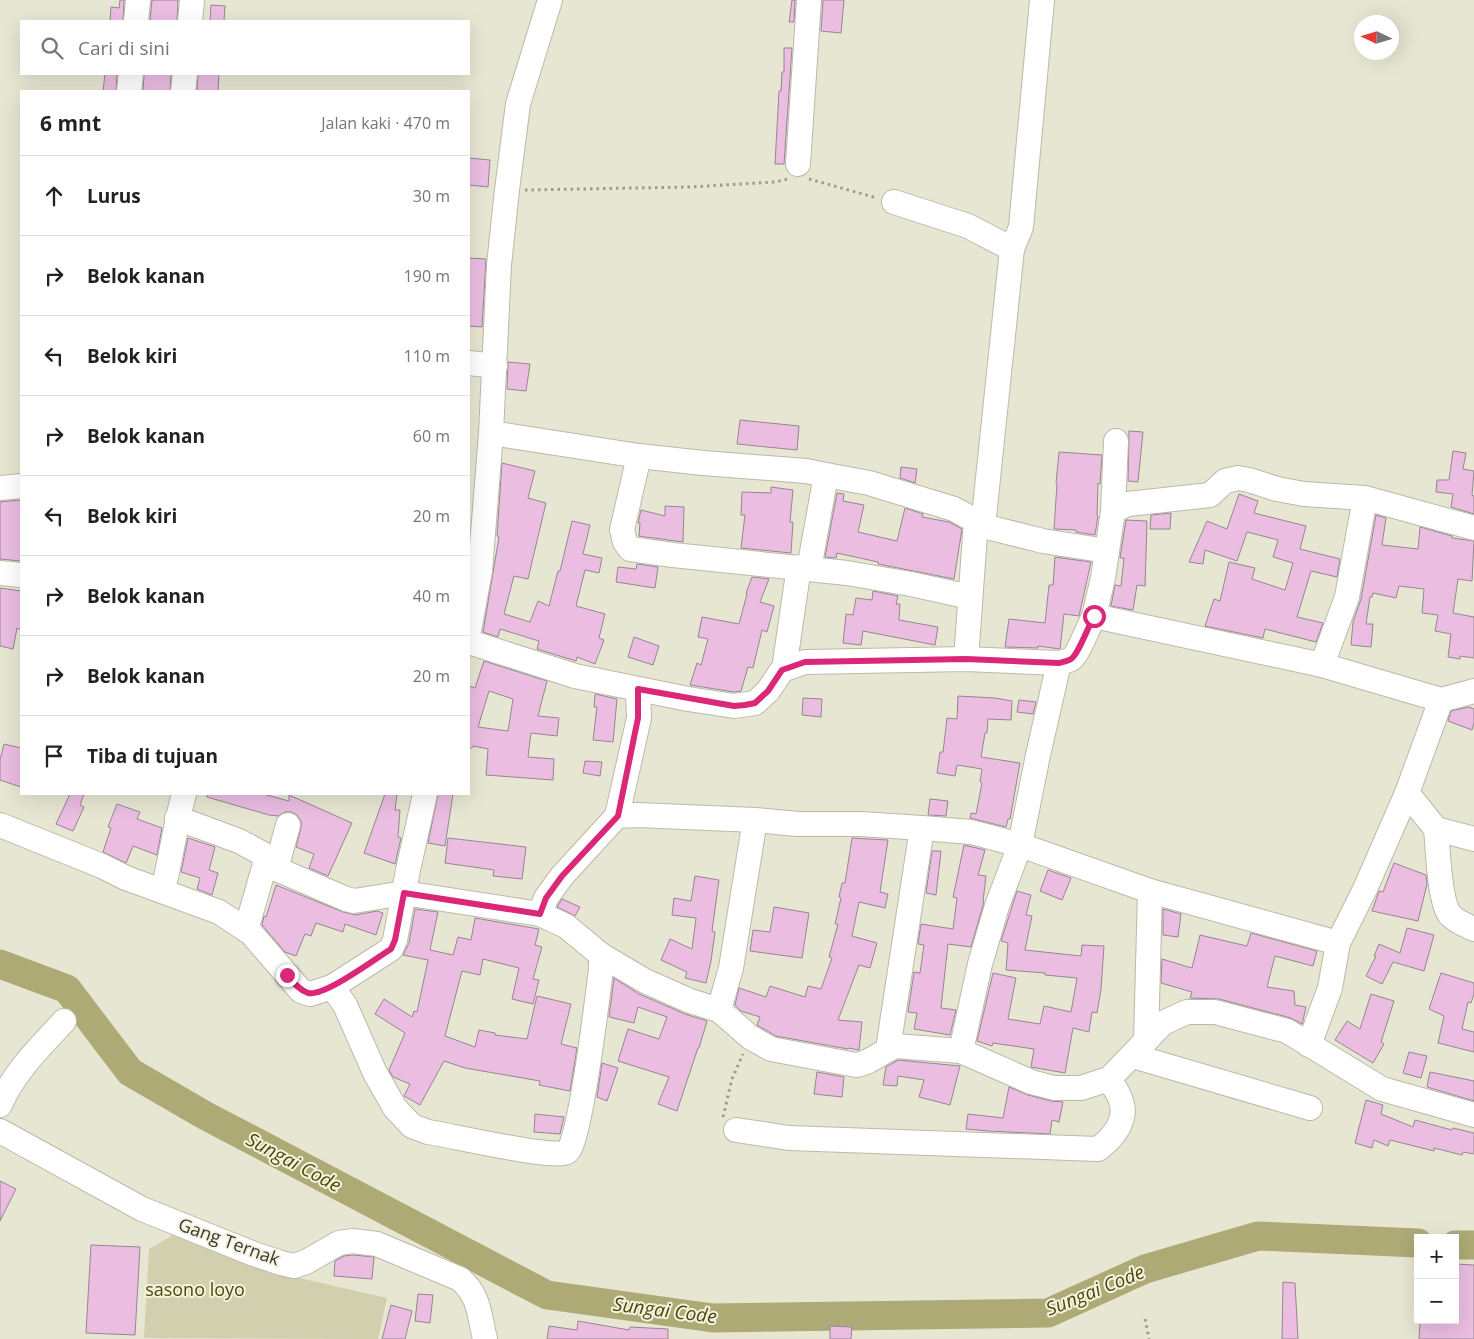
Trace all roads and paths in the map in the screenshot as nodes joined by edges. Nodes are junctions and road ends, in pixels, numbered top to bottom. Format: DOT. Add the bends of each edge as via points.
graph roads {
  1 [pos="138,0"];
  2 [pos="192,0"];
  3 [pos="550,0"];
  4 [pos="809,0"];
  5 [pos="1042,0"];
  6 [pos="136,20"];
  7 [pos="190,20"];
  8 [pos="131,75"];
  9 [pos="185,75"];
  10 [pos="129,90"];
  11 [pos="183,90"];
  12 [pos="799,174"];
  13 [pos="507,190"];
  14 [pos="894,202"];
  15 [pos="1012,249"];
  16 [pos="470,363"];
  17 [pos="495,366"];
  18 [pos="491,433"];
  19 [pos="1116,441"];
  20 [pos="639,456"];
  21 [pos="826,475"];
  22 [pos="20,486"];
  23 [pos="0,488"];
  24 [pos="1365,498"];
  25 [pos="1113,511"];
  26 [pos="980,523"];
  27 [pos="1474,528"];
  28 [pos="1107,551"];
  29 [pos="804,568"];
  30 [pos="0,573"];
  31 [pos="20,575"];
  32 [pos="970,597"];
  33 [pos="1094,616"];
  34 [pos="470,625"];
  35 [pos="470,642"];
  36 [pos="966,659"];
  37 [pos="1059,663"];
  38 [pos="1322,665"];
  39 [pos="784,669"];
  40 [pos="638,689"];
  41 [pos="1474,691"];
  42 [pos="1440,700"];
  43 [pos="1407,792"];
  44 [pos="184,795"];
  45 [pos="425,795"];
  46 [pos="618,816"];
  47 [pos="177,818"];
  48 [pos="755,820"];
  49 [pos="0,825"];
  50 [pos="288,825"];
  51 [pos="922,828"];
  52 [pos="1436,829"];
  53 [pos="1474,839"];
  54 [pos="1020,846"];
  55 [pos="270,866"];
  56 [pos="162,890"];
  57 [pos="1150,890"];
  58 [pos="404,893"];
  59 [pos="540,914"];
  60 [pos="1474,929"];
  61 [pos="246,930"];
  62 [pos="1338,943"];
  63 [pos="601,955"];
  64 [pos="332,987"];
  65 [pos="719,1010"];
  66 [pos="64,1021"];
  67 [pos="750,1037"];
  68 [pos="1309,1045"];
  69 [pos="1139,1048"];
  70 [pos="888,1049"];
  71 [pos="961,1051"];
  72 [pos="1109,1079"];
  73 [pos="0,1105"];
  74 [pos="1310,1108"];
  75 [pos="1474,1115"];
  76 [pos="736,1130"];
  77 [pos="0,1131"];
  78 [pos="1145,1319"];
  79 [pos="484,1339"];
  80 [pos="1149,1339"];
  1 -- 6 [label="street"];
  2 -- 7 [label="street"];
  3 -- 13 [label="street" via="518,104"];
  4 -- 12 [label="street"];
  5 -- 15 [label="street" via="1021,226"];
  8 -- 10 [label="street"];
  9 -- 11 [label="street"];
  12 -- 13 [label="path" via="775,182 690,187"];
  12 -- 14 [label="path"];
  13 -- 17 [label="street" via="499,265"];
  14 -- 15 [label="street" via="968,226"];
  15 -- 26 [label="street"];
  16 -- 17 [label="street"];
  17 -- 18 [label="street"];
  18 -- 20 [label="street"];
  18 -- 34 [label="street" via="480,571"];
  19 -- 25 [label="street"];
  20 -- 21 [label="street"];
  20 -- 29 [label="street" via="622,530 630,549"];
  21 -- 26 [label="street" via="869,483 954,509"];
  21 -- 29 [label="street"];
  22 -- 23 [label="street"];
  24 -- 25 [label="street" via="1304,494 1238,478 1225,481 1210,495 1128,504"];
  24 -- 27 [label="street"];
  24 -- 38 [label="street" via="1347,597"];
  25 -- 28 [label="street"];
  26 -- 28 [label="street" via="1043,542"];
  26 -- 32 [label="street"];
  28 -- 33 [label="street"];
  29 -- 32 [label="street" via="911,584"];
  29 -- 39 [label="street"];
  30 -- 31 [label="street"];
  32 -- 36 [label="street"];
  33 -- 37 [label="street" via="1078,651 1072,659"];
  33 -- 38 [label="street"];
  35 -- 40 [label="street" via="575,676"];
  36 -- 37 [label="street"];
  36 -- 39 [label="street" via="805,662"];
  37 -- 54 [label="street"];
  38 -- 42 [label="street"];
  39 -- 40 [label="street" via="755,703 745,705 734,706"];
  40 -- 46 [label="street" via="638,718"];
  41 -- 42 [label="street"];
  42 -- 43 [label="street"];
  43 -- 52 [label="street"];
  43 -- 62 [label="street"];
  44 -- 47 [label="street"];
  45 -- 58 [label="street"];
  46 -- 48 [label="street" via="638,814"];
  46 -- 59 [label="street" via="562,876 546,898"];
  47 -- 55 [label="street" via="256,849"];
  47 -- 56 [label="street"];
  48 -- 51 [label="street"];
  48 -- 65 [label="street" via="731,968"];
  49 -- 56 [label="street"];
  50 -- 55 [label="street"];
  51 -- 54 [label="street" via="971,832"];
  51 -- 70 [label="street"];
  52 -- 53 [label="street"];
  52 -- 60 [label="street" via="1443,895 1449,913 1458,922"];
  54 -- 57 [label="street"];
  54 -- 71 [label="street" via="997,906 980,964"];
  55 -- 58 [label="street" via="354,901"];
  55 -- 61 [label="street"];
  56 -- 61 [label="street" via="219,912"];
  57 -- 62 [label="street"];
  57 -- 69 [label="street"];
  58 -- 59 [label="street"];
  58 -- 64 [label="street" via="391,949"];
  59 -- 63 [label="street" via="566,926"];
  61 -- 64 [label="street" via="302,991 310,994"];
  62 -- 68 [label="street" via="1330,988"];
  63 -- 64 [label="street" via="579,1114 572,1147 560,1155 428,1132 412,1126 395,1108 375,1073 346,1005"];
  63 -- 65 [label="street" via="645,981"];
  65 -- 67 [label="street"];
  66 -- 73 [label="street" via="26,1062"];
  67 -- 70 [label="street" via="771,1049 856,1065"];
  67 -- 76 [label="path" via="724,1108 724,1123"];
  68 -- 69 [label="street" via="1287,1031 1215,1012 1187,1012 1163,1023"];
  68 -- 75 [label="street" via="1382,1088"];
  69 -- 72 [label="street"];
  69 -- 74 [label="street"];
  70 -- 71 [label="street" via="902,1046"];
  71 -- 72 [label="street" via="1031,1082 1054,1088 1081,1088"];
  72 -- 76 [label="street" via="1122,1102 1122,1119 1110,1140 1098,1149 789,1138"];
  77 -- 79 [label="street, Gang Ternak" via="142,1209 281,1263 294,1266 339,1243 353,1241 377,1244 460,1279 476,1300"];
  78 -- 80 [label="path"];
}
